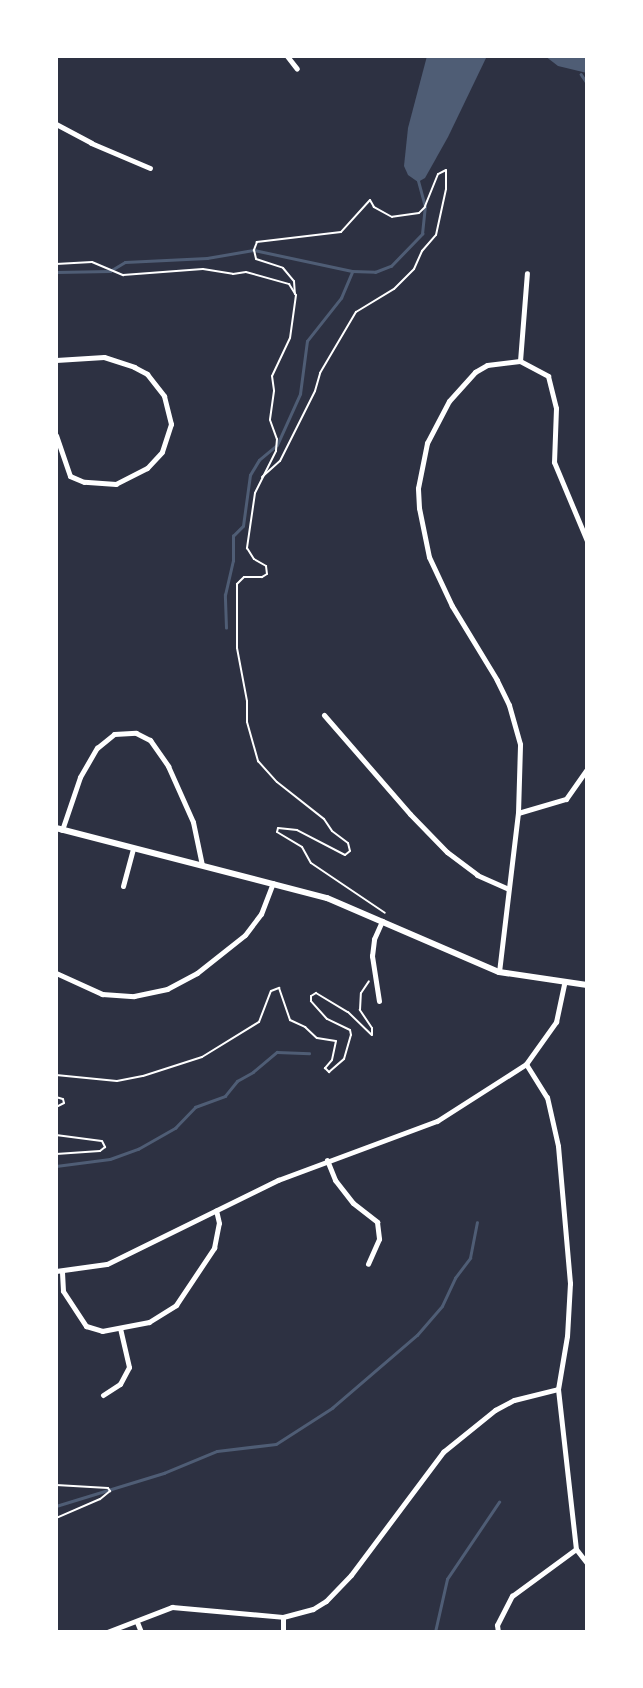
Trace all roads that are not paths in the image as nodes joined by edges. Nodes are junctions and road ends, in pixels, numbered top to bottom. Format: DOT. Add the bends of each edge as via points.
graph roads {
  1 [pos="287,56"];
  2 [pos="297,69"];
  3 [pos="56,124"];
  4 [pos="150,168"];
  5 [pos="527,273"];
  6 [pos="56,360"];
  7 [pos="520,361"];
  8 [pos="56,435"];
  9 [pos="587,541"];
  10 [pos="324,715"];
  11 [pos="587,769"];
  12 [pos="518,813"];
  13 [pos="59,829"];
  14 [pos="133,848"];
  15 [pos="202,865"];
  16 [pos="273,883"];
  17 [pos="124,886"];
  18 [pos="508,889"];
  19 [pos="385,919"];
  20 [pos="499,972"];
  21 [pos="56,973"];
  22 [pos="564,982"];
  23 [pos="587,985"];
  24 [pos="379,1001"];
  25 [pos="526,1064"];
  26 [pos="327,1160"];
  27 [pos="216,1210"];
  28 [pos="368,1264"];
  29 [pos="59,1271"];
  30 [pos="120,1328"];
  31 [pos="558,1389"];
  32 [pos="103,1395"];
  33 [pos="576,1549"];
  34 [pos="587,1563"];
  35 [pos="283,1618"];
  36 [pos="137,1622"];
  37 [pos="107,1632"];
  38 [pos="141,1632"];
  39 [pos="283,1632"];
  40 [pos="498,1632"];
  1 -- 2 [label="street"];
  3 -- 4 [label="street"];
  5 -- 7 [label="street"];
  6 -- 8 [label="street" via="104,356 147,374 164,397 171,424 162,452 147,468 116,484 70,476"];
  7 -- 9 [label="street" via="548,376 556,408 554,462"];
  7 -- 12 [label="street" via="488,365 475,372 449,401 427,443 418,488 429,558 509,705 521,755"];
  10 -- 18 [label="street" via="447,852 477,875"];
  11 -- 12 [label="street" via="566,799"];
  12 -- 18 [label="street"];
  13 -- 14 [label="street"];
  13 -- 15 [label="street" via="97,748 114,734 136,733 150,740 167,766 193,822"];
  14 -- 15 [label="street"];
  14 -- 17 [label="street"];
  15 -- 16 [label="street"];
  16 -- 19 [label="street"];
  16 -- 21 [label="street" via="261,914 245,934 197,973 167,989 134,996 102,994"];
  18 -- 20 [label="street"];
  19 -- 20 [label="street" via="467,961"];
  19 -- 24 [label="street" via="374,939 372,956"];
  20 -- 22 [label="street"];
  22 -- 23 [label="street"];
  22 -- 25 [label="street" via="556,1022"];
  25 -- 26 [label="street" via="427,1126"];
  25 -- 31 [label="street" via="547,1097 558,1146 570,1283"];
  26 -- 27 [label="street"];
  26 -- 28 [label="street" via="335,1180 353,1203 377,1222 379,1239"];
  27 -- 29 [label="street" via="107,1264"];
  27 -- 30 [label="street" via="219,1223 214,1248 176,1305 149,1322"];
  29 -- 30 [label="street" via="63,1291 86,1326 102,1331"];
  30 -- 32 [label="street" via="129,1367 120,1384"];
  31 -- 33 [label="street"];
  31 -- 35 [label="street" via="514,1400 478,1422 443,1452 338,1591 313,1609"];
  33 -- 34 [label="street"];
  33 -- 40 [label="street" via="512,1596"];
  35 -- 36 [label="street" via="172,1607"];
  35 -- 39 [label="street"];
  36 -- 37 [label="street"];
  36 -- 38 [label="street"];
}
